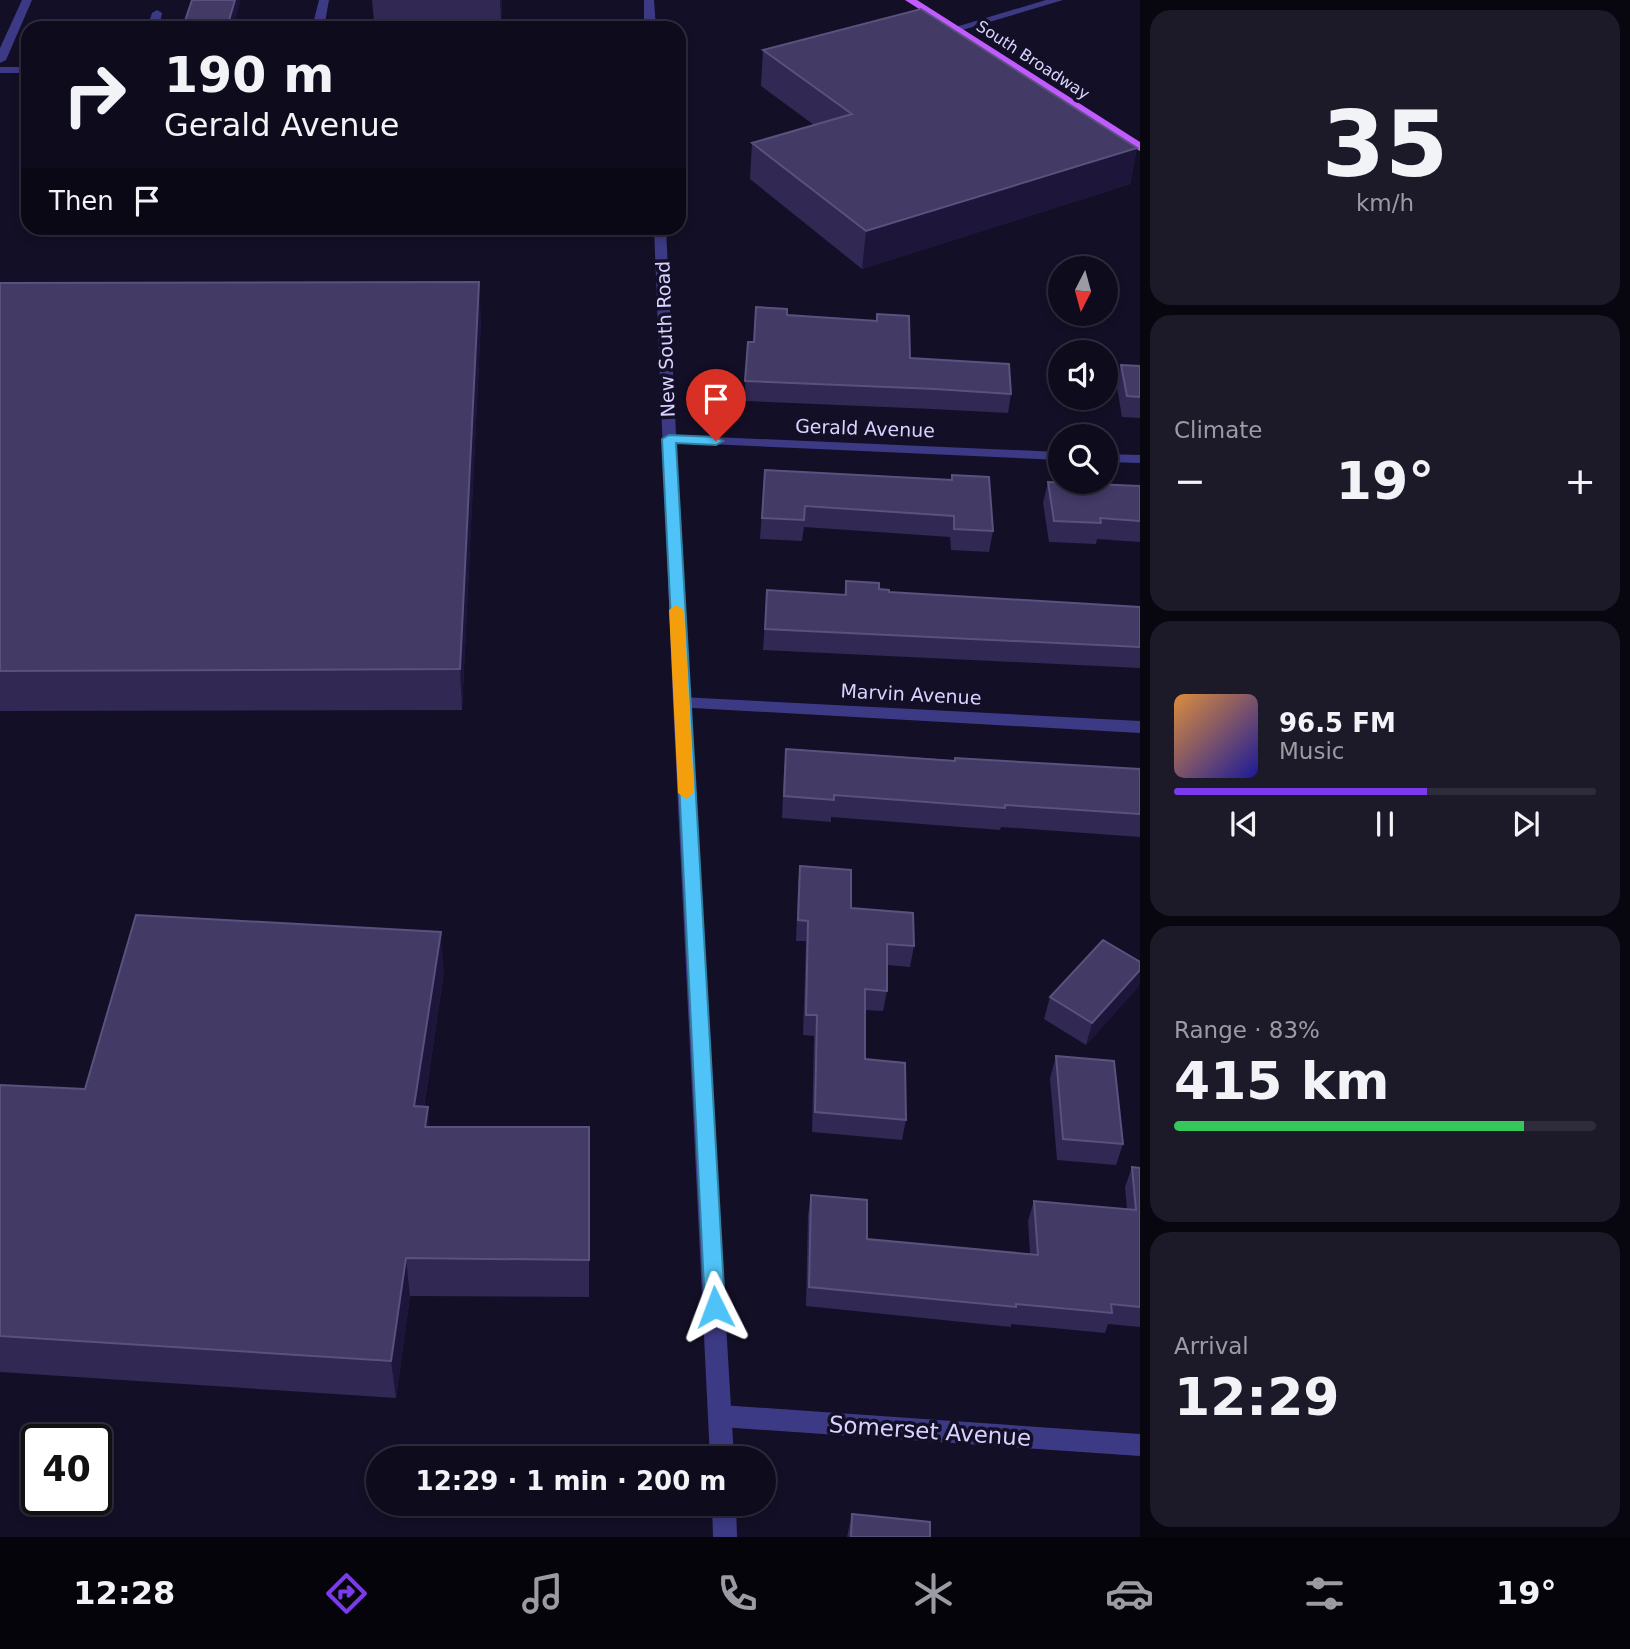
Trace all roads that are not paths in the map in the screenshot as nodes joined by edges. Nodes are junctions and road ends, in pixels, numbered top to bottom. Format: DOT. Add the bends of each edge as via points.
graph roads {
  1 [pos="27,0"];
  2 [pos="324,0"];
  3 [pos="649,0"];
  4 [pos="910,0"];
  5 [pos="1058,0"];
  6 [pos="157,13"];
  7 [pos="155,21"];
  8 [pos="320,21"];
  9 [pos="650,21"];
  10 [pos="956,29"];
  11 [pos="0,60"];
  12 [pos="0,70"];
  13 [pos="21,70"];
  14 [pos="1140,147"];
  15 [pos="660,235"];
  16 [pos="669,439"];
  17 [pos="1048,455"];
  18 [pos="1118,458"];
  19 [pos="1140,459"];
  20 [pos="681,703"];
  21 [pos="1140,727"];
  22 [pos="721,1416"];
  23 [pos="1140,1445"];
  24 [pos="722,1446"];
  25 [pos="724,1516"];
  26 [pos="725,1537"];
  1 -- 11 [label="street"];
  2 -- 8 [label="street"];
  3 -- 9 [label="street"];
  4 -- 10 [label="main road, South Broadway"];
  5 -- 10 [label="street"];
  6 -- 7 [label="street"];
  10 -- 14 [label="main road, South Broadway"];
  12 -- 13 [label="street"];
  15 -- 16 [label="street, New South Road"];
  16 -- 17 [label="street, Gerald Avenue"];
  16 -- 20 [label="street, New South Road"];
  18 -- 19 [label="street"];
  20 -- 21 [label="street, Marvin Avenue"];
  20 -- 22 [label="street, New South Road"];
  22 -- 23 [label="street, Somerset Avenue"];
  22 -- 24 [label="street, New South Road"];
  25 -- 26 [label="street"];
}
